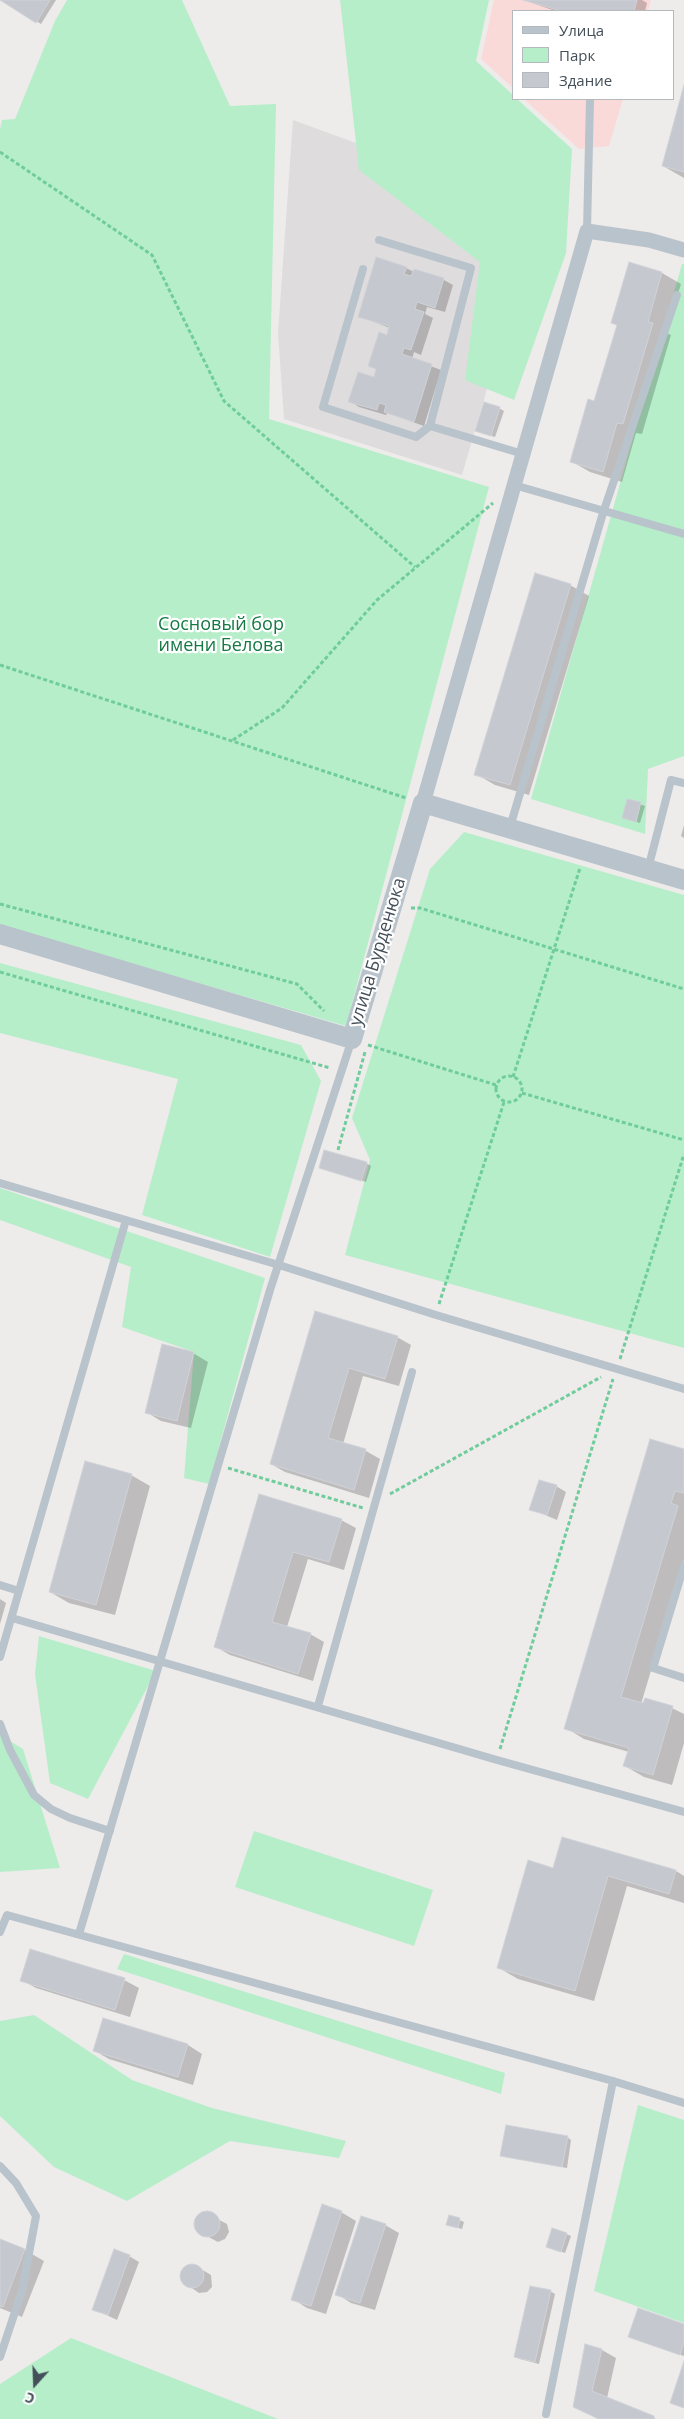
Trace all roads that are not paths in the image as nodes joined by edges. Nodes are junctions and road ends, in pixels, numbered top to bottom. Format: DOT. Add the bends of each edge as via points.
graph roads {
  1 [pos="590,100"];
  2 [pos="588,231"];
  3 [pos="379,240"];
  4 [pos="684,250"];
  5 [pos="363,269"];
  6 [pos="677,295"];
  7 [pos="430,426"];
  8 [pos="523,454"];
  9 [pos="514,486"];
  10 [pos="603,513"];
  11 [pos="684,534"];
  12 [pos="684,783"];
  13 [pos="423,803"];
  14 [pos="510,829"];
  15 [pos="648,869"];
  16 [pos="684,880"];
  17 [pos="0,934"];
  18 [pos="352,1039"];
  19 [pos="0,1183"];
  20 [pos="126,1220"];
  21 [pos="279,1265"];
  22 [pos="412,1372"];
  23 [pos="684,1388"];
  24 [pos="684,1566"];
  25 [pos="0,1585"];
  26 [pos="19,1591"];
  27 [pos="12,1618"];
  28 [pos="0,1657"];
  29 [pos="161,1661"];
  30 [pos="684,1678"];
  31 [pos="318,1706"];
  32 [pos="0,1724"];
  33 [pos="684,1811"];
  34 [pos="110,1832"];
  35 [pos="0,1932"];
  36 [pos="79,1934"];
  37 [pos="613,2082"];
  38 [pos="684,2103"];
  39 [pos="0,2166"];
  40 [pos="0,2357"];
  41 [pos="546,2414"];
  1 -- 2 [label="lane"];
  2 -- 4 [label="street" via="649,240"];
  2 -- 8 [label="street"];
  3 -- 7 [label="lane" via="471,268"];
  5 -- 7 [label="lane" via="323,407 416,437"];
  6 -- 10 [label="lane"];
  7 -- 8 [label="lane"];
  8 -- 9 [label="street"];
  9 -- 10 [label="lane"];
  9 -- 13 [label="street"];
  10 -- 11 [label="lane"];
  10 -- 14 [label="lane"];
  12 -- 15 [label="lane" via="671,780"];
  13 -- 14 [label="street"];
  13 -- 18 [label="street, улица Бурденюка"];
  14 -- 15 [label="street"];
  15 -- 16 [label="street"];
  17 -- 18 [label="street, улица Бурденюка"];
  18 -- 21 [label="lane"];
  19 -- 20 [label="lane"];
  20 -- 21 [label="lane"];
  20 -- 26 [label="lane"];
  21 -- 23 [label="lane"];
  21 -- 29 [label="lane"];
  22 -- 31 [label="lane"];
  24 -- 30 [label="lane" via="653,1668"];
  25 -- 26 [label="lane"];
  26 -- 27 [label="lane"];
  27 -- 28 [label="lane"];
  27 -- 29 [label="lane"];
  29 -- 31 [label="lane"];
  29 -- 34 [label="lane"];
  31 -- 33 [label="lane" via="497,1760"];
  32 -- 34 [label="lane" via="34,1795 70,1818"];
  34 -- 36 [label="lane"];
  35 -- 36 [label="lane" via="7,1915"];
  36 -- 37 [label="lane"];
  37 -- 38 [label="lane"];
  37 -- 41 [label="lane"];
  39 -- 40 [label="lane" via="16,2183 36,2216 22,2291"];
}
